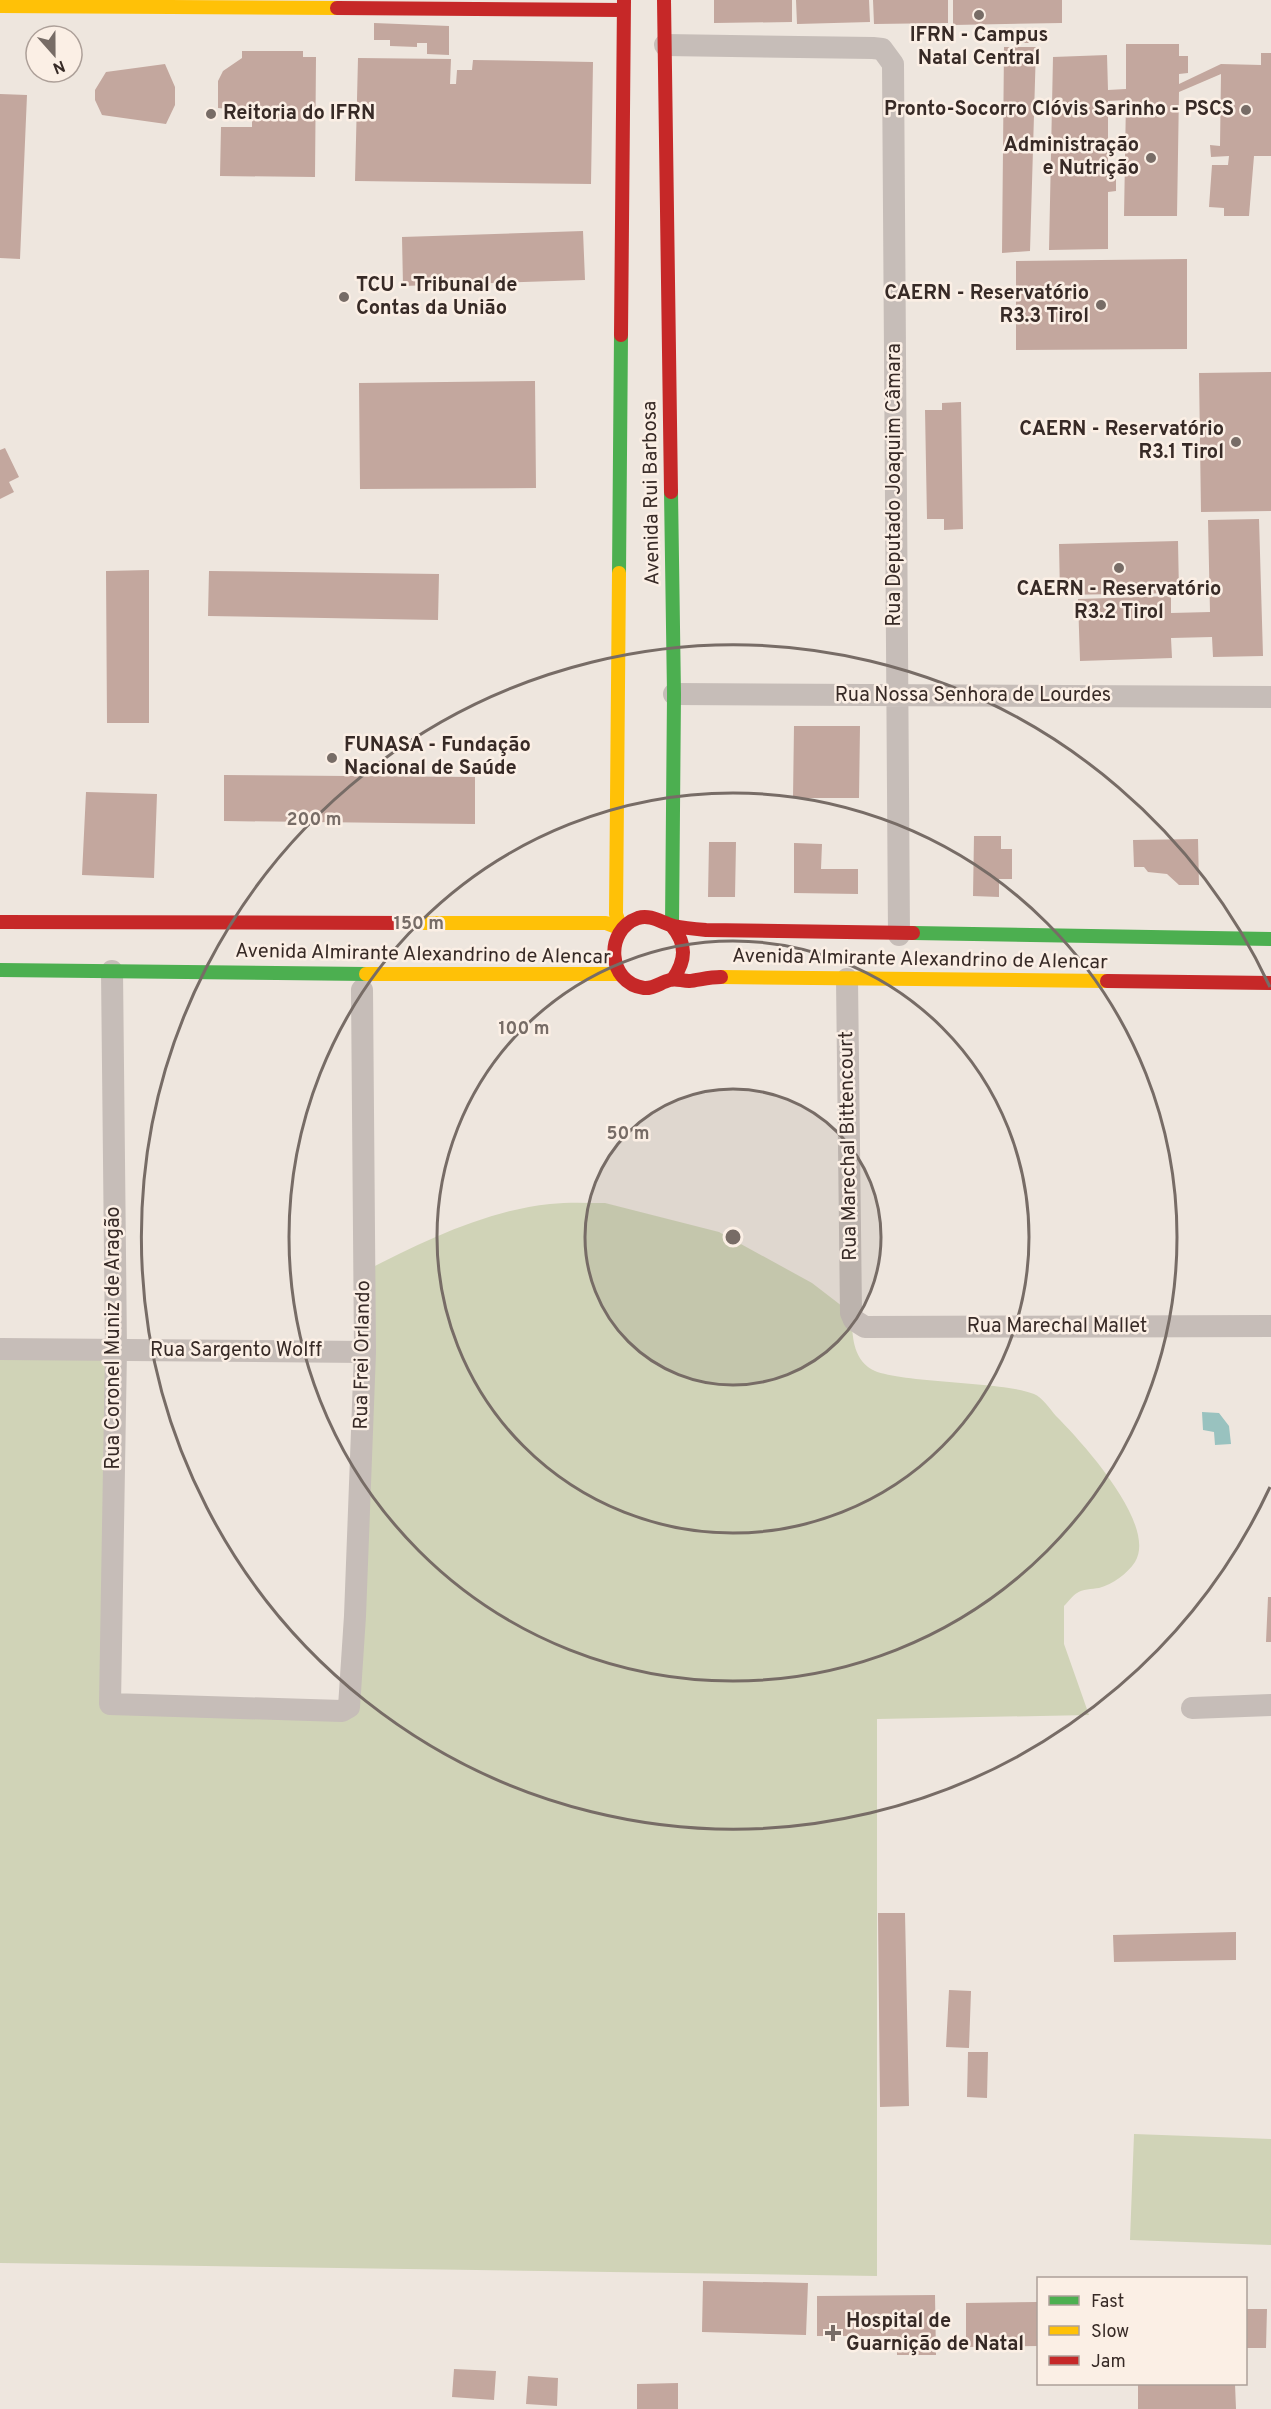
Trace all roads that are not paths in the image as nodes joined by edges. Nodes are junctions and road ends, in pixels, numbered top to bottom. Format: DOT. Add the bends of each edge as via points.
graph roads {
  1 [pos="664,0"];
  2 [pos="202,3"];
  3 [pos="623,5"];
  4 [pos="0,6"];
  5 [pos="665,45"];
  6 [pos="674,694"];
  7 [pos="896,697"];
  8 [pos="1271,697"];
  9 [pos="674,887"];
  10 [pos="0,922"];
  11 [pos="672,926"];
  12 [pos="621,929"];
  13 [pos="705,930"];
  14 [pos="725,930"];
  15 [pos="899,935"];
  16 [pos="1271,939"];
  17 [pos="0,970"];
  18 [pos="112,971"];
  19 [pos="619,974"];
  20 [pos="710,977"];
  21 [pos="673,979"];
  22 [pos="847,979"];
  23 [pos="1271,983"];
  24 [pos="362,990"];
  25 [pos="851,1312"];
  26 [pos="1271,1326"];
  27 [pos="0,1349"];
  28 [pos="116,1350"];
  29 [pos="365,1352"];
  30 [pos="1271,1705"];
  31 [pos="1192,1708"];
  32 [pos="339,1710"];
  1 -- 5 [label="main road, Avenida Rui Barbosa"];
  2 -- 3 [label="main road"];
  2 -- 4 [label="main road"];
  3 -- 12 [label="main road, Avenida Rui Barbosa" via="616,914"];
  5 -- 6 [label="main road, Avenida Rui Barbosa"];
  5 -- 7 [label="street, Rua Deputado Joaquim Câmara" via="873,48 882,50 893,64"];
  6 -- 7 [label="street, Rua Nossa Senhora de Lourdes"];
  6 -- 9 [label="main road, Avenida Rui Barbosa"];
  7 -- 8 [label="street, Rua Nossa Senhora de Lourdes"];
  7 -- 15 [label="street, Rua Deputado Joaquim Câmara"];
  9 -- 11 [label="main road, Avenida Rui Barbosa"];
  9 -- 14 [label="main road" via="687,912"];
  10 -- 12 [label="main road, Avenida Almirante Alexandrino de Alencar" via="169,928 606,923"];
  11 -- 12 [label="main road, Avenida Almirante Alexandrino de Alencar" via="662,920 640,918"];
  11 -- 13 [label="main road, Avenida Almirante Alexandrino de Alencar"];
  11 -- 21 [label="main road, Avenida Rui Barbosa" via="684,952"];
  12 -- 19 [label="main road, Avenida Rui Barbosa" via="612,951"];
  13 -- 14 [label="main road, Avenida Almirante Alexandrino de Alencar"];
  13 -- 20 [label="main road" via="698,935 691,951 696,967"];
  14 -- 15 [label="main road, Avenida Almirante Alexandrino de Alencar"];
  15 -- 16 [label="main road, Avenida Almirante Alexandrino de Alencar"];
  17 -- 18 [label="main road, Avenida Almirante Alexandrino de Alencar"];
  18 -- 19 [label="main road, Avenida Almirante Alexandrino de Alencar" via="167,967 412,975"];
  18 -- 28 [label="street, Rua Coronel Muniz de Aragão"];
  19 -- 21 [label="main road, Avenida Almirante Alexandrino de Alencar" via="630,984 645,988 659,987"];
  20 -- 21 [label="main road, Avenida Almirante Alexandrino de Alencar"];
  20 -- 22 [label="main road, Avenida Almirante Alexandrino de Alencar"];
  22 -- 23 [label="main road, Avenida Almirante Alexandrino de Alencar"];
  22 -- 25 [label="street, Rua Marechal Bittencourt"];
  24 -- 29 [label="street, Rua Frei Orlando"];
  25 -- 26 [label="street, Rua Marechal Mallet" via="854,1320 865,1327"];
  27 -- 28 [label="street, Rua Sargento Wolff"];
  28 -- 29 [label="street, Rua Sargento Wolff"];
  28 -- 32 [label="street, Rua Coronel Muniz de Aragão" via="110,1704"];
  29 -- 32 [label="street, Rua Frei Orlando" via="351,1702 346,1710"];
  30 -- 31 [label="street"];
}
